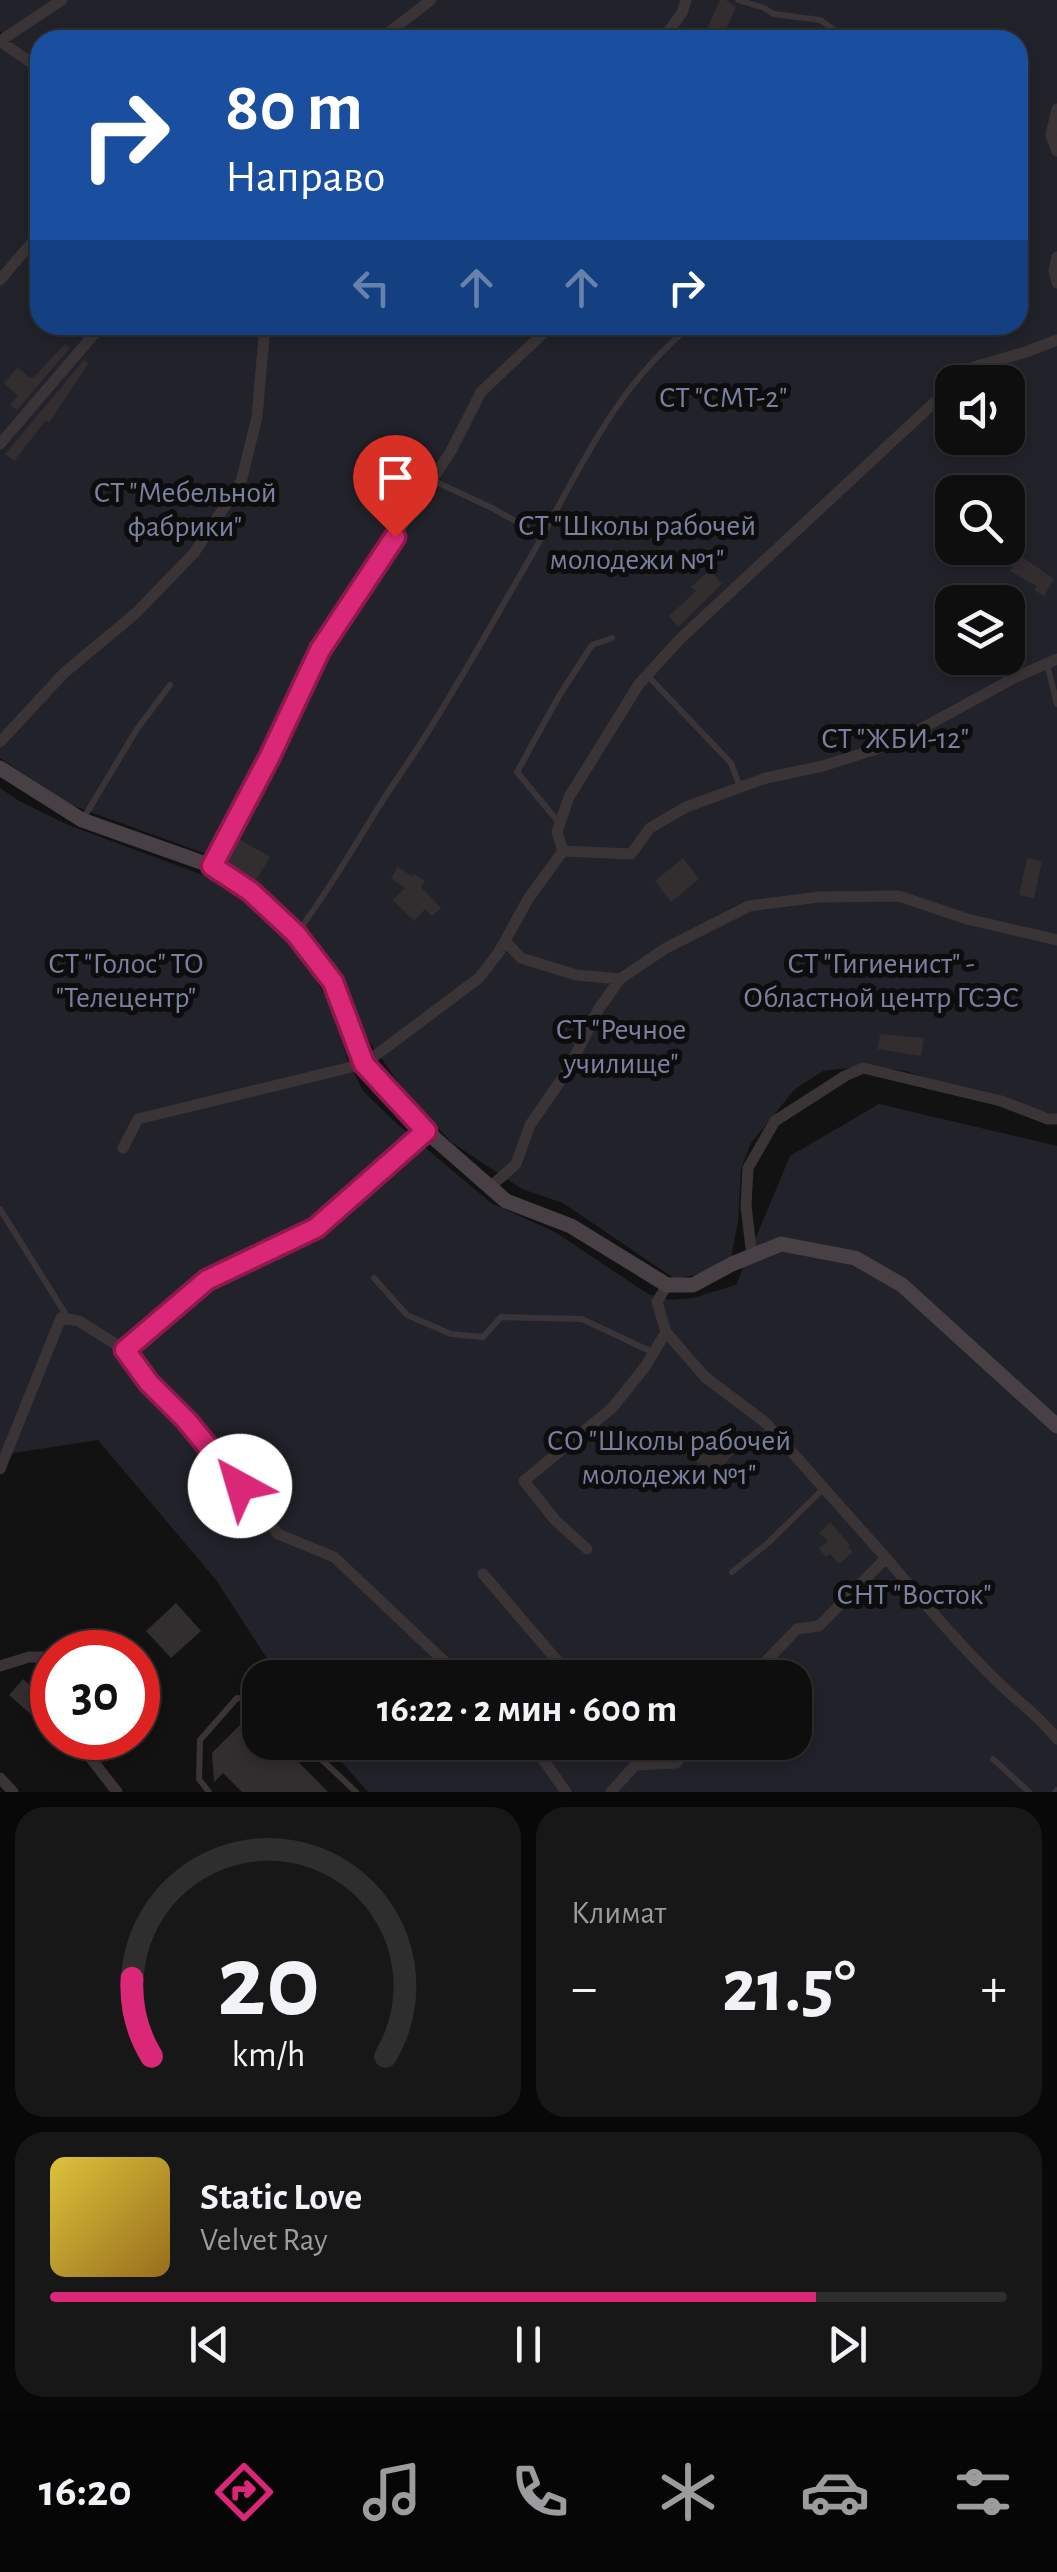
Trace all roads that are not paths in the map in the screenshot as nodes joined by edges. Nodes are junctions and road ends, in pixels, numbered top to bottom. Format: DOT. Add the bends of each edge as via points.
graph roads {
  1 [pos="62,0"];
  2 [pos="430,0"];
  3 [pos="686,0"];
  4 [pos="738,0"];
  5 [pos="392,30"];
  6 [pos="669,30"];
  7 [pos="834,30"];
  8 [pos="0,41"];
  9 [pos="30,62"];
  10 [pos="1057,109"];
  11 [pos="1057,151"];
  12 [pos="30,245"];
  13 [pos="1057,258"];
  14 [pos="0,280"];
  15 [pos="1057,283"];
  16 [pos="93,335"];
  17 [pos="264,335"];
  18 [pos="541,335"];
  19 [pos="681,335"];
  20 [pos="1057,340"];
  21 [pos="981,365"];
  22 [pos="935,403"];
  23 [pos="0,444"];
  24 [pos="432,480"];
  25 [pos="542,536"];
  26 [pos="612,638"];
  27 [pos="1052,661"];
  28 [pos="648,675"];
  29 [pos="170,685"];
  30 [pos="1057,704"];
  31 [pos="0,742"];
  32 [pos="0,768"];
  33 [pos="740,787"];
  34 [pos="82,820"];
  35 [pos="560,824"];
  36 [pos="563,850"];
  37 [pos="212,866"];
  38 [pos="296,934"];
  39 [pos="1057,940"];
  40 [pos="505,941"];
  41 [pos="620,979"];
  42 [pos="364,1064"];
  43 [pos="1057,1119"];
  44 [pos="426,1131"];
  45 [pos="123,1148"];
  46 [pos="490,1187"];
  47 [pos="0,1209"];
  48 [pos="752,1256"];
  49 [pos="374,1278"];
  50 [pos="667,1285"];
  51 [pos="69,1320"];
  52 [pos="666,1332"];
  53 [pos="125,1350"];
  54 [pos="654,1353"];
  55 [pos="1057,1426"];
  56 [pos="0,1469"];
  57 [pos="824,1488"];
  58 [pos="587,1549"];
  59 [pos="886,1558"];
  60 [pos="732,1572"];
  61 [pos="483,1574"];
  62 [pos="30,1657"];
  63 [pos="443,1660"];
  64 [pos="557,1660"];
  65 [pos="768,1660"];
  66 [pos="0,1666"];
  67 [pos="242,1699"];
  68 [pos="1057,1739"];
  69 [pos="993,1759"];
  70 [pos="92,1760"];
  71 [pos="322,1760"];
  72 [pos="543,1760"];
  73 [pos="642,1760"];
  74 [pos="678,1760"];
  75 [pos="646,1764"];
  76 [pos="0,1778"];
  77 [pos="13,1792"];
  78 [pos="117,1792"];
  79 [pos="209,1792"];
  80 [pos="356,1792"];
  81 [pos="566,1792"];
  82 [pos="611,1792"];
  83 [pos="1029,1792"];
  1 -- 8 [label="street"];
  2 -- 5 [label="street"];
  3 -- 6 [label="street"];
  4 -- 7 [label="lane" via="774,14 820,20"];
  8 -- 9 [label="street"];
  10 -- 11 [label="street"];
  12 -- 14 [label="street"];
  13 -- 15 [label="street"];
  16 -- 23 [label="street"];
  17 -- 31 [label="street" via="257,417 241,482 194,553"];
  18 -- 24 [label="street" via="481,392"];
  19 -- 25 [label="lane" via="623,396"];
  20 -- 21 [label="street"];
  22 -- 28 [label="street"];
  24 -- 25 [label="lane"];
  24 -- 37 [label="street" via="320,650"];
  25 -- 38 [label="lane" via="339,875"];
  26 -- 35 [label="lane" via="592,645 517,772"];
  27 -- 30 [label="lane"];
  27 -- 33 [label="street" via="895,742"];
  28 -- 33 [label="lane" via="731,763"];
  28 -- 35 [label="street" via="569,797"];
  29 -- 34 [label="lane"];
  32 -- 34 [label="street"];
  33 -- 36 [label="street" via="650,828 631,854"];
  34 -- 37 [label="street"];
  35 -- 36 [label="street"];
  36 -- 40 [label="street"];
  37 -- 38 [label="street"];
  38 -- 42 [label="street" via="333,982"];
  39 -- 41 [label="street" via="899,896 819,897 749,906"];
  40 -- 41 [label="street" via="521,958 576,975"];
  40 -- 42 [label="street" via="479,978"];
  41 -- 46 [label="street" via="530,1125 516,1164"];
  42 -- 44 [label="street"];
  42 -- 45 [label="street" via="138,1119"];
  43 -- 48 [label="street" via="863,1068 844,1076 776,1121 748,1168"];
  44 -- 46 [label="street"];
  44 -- 53 [label="street" via="316,1228 207,1280"];
  46 -- 50 [label="street" via="506,1202 570,1226"];
  47 -- 51 [label="lane"];
  48 -- 50 [label="street" via="693,1285"];
  48 -- 55 [label="street" via="781,1244 855,1258 902,1286"];
  49 -- 54 [label="lane" via="407,1315 451,1334 483,1336 501,1317 582,1319"];
  50 -- 52 [label="street" via="657,1302"];
  51 -- 53 [label="street"];
  51 -- 56 [label="street" via="61,1318"];
  52 -- 54 [label="street"];
  52 -- 57 [label="street" via="705,1377 766,1423"];
  53 -- 63 [label="street" via="278,1534 334,1557"];
  54 -- 58 [label="street" via="612,1408 524,1481"];
  57 -- 59 [label="street"];
  57 -- 60 [label="lane"];
  59 -- 65 [label="street" via="819,1626 797,1630"];
  59 -- 68 [label="street"];
  61 -- 64 [label="street"];
  62 -- 66 [label="street"];
  67 -- 79 [label="lane" via="200,1740 199,1779"];
  69 -- 83 [label="lane"];
  70 -- 78 [label="street"];
  71 -- 80 [label="lane"];
  72 -- 81 [label="street"];
  73 -- 75 [label="street"];
  74 -- 75 [label="street"];
  75 -- 82 [label="street" via="636,1765"];
  76 -- 77 [label="street"];
}
